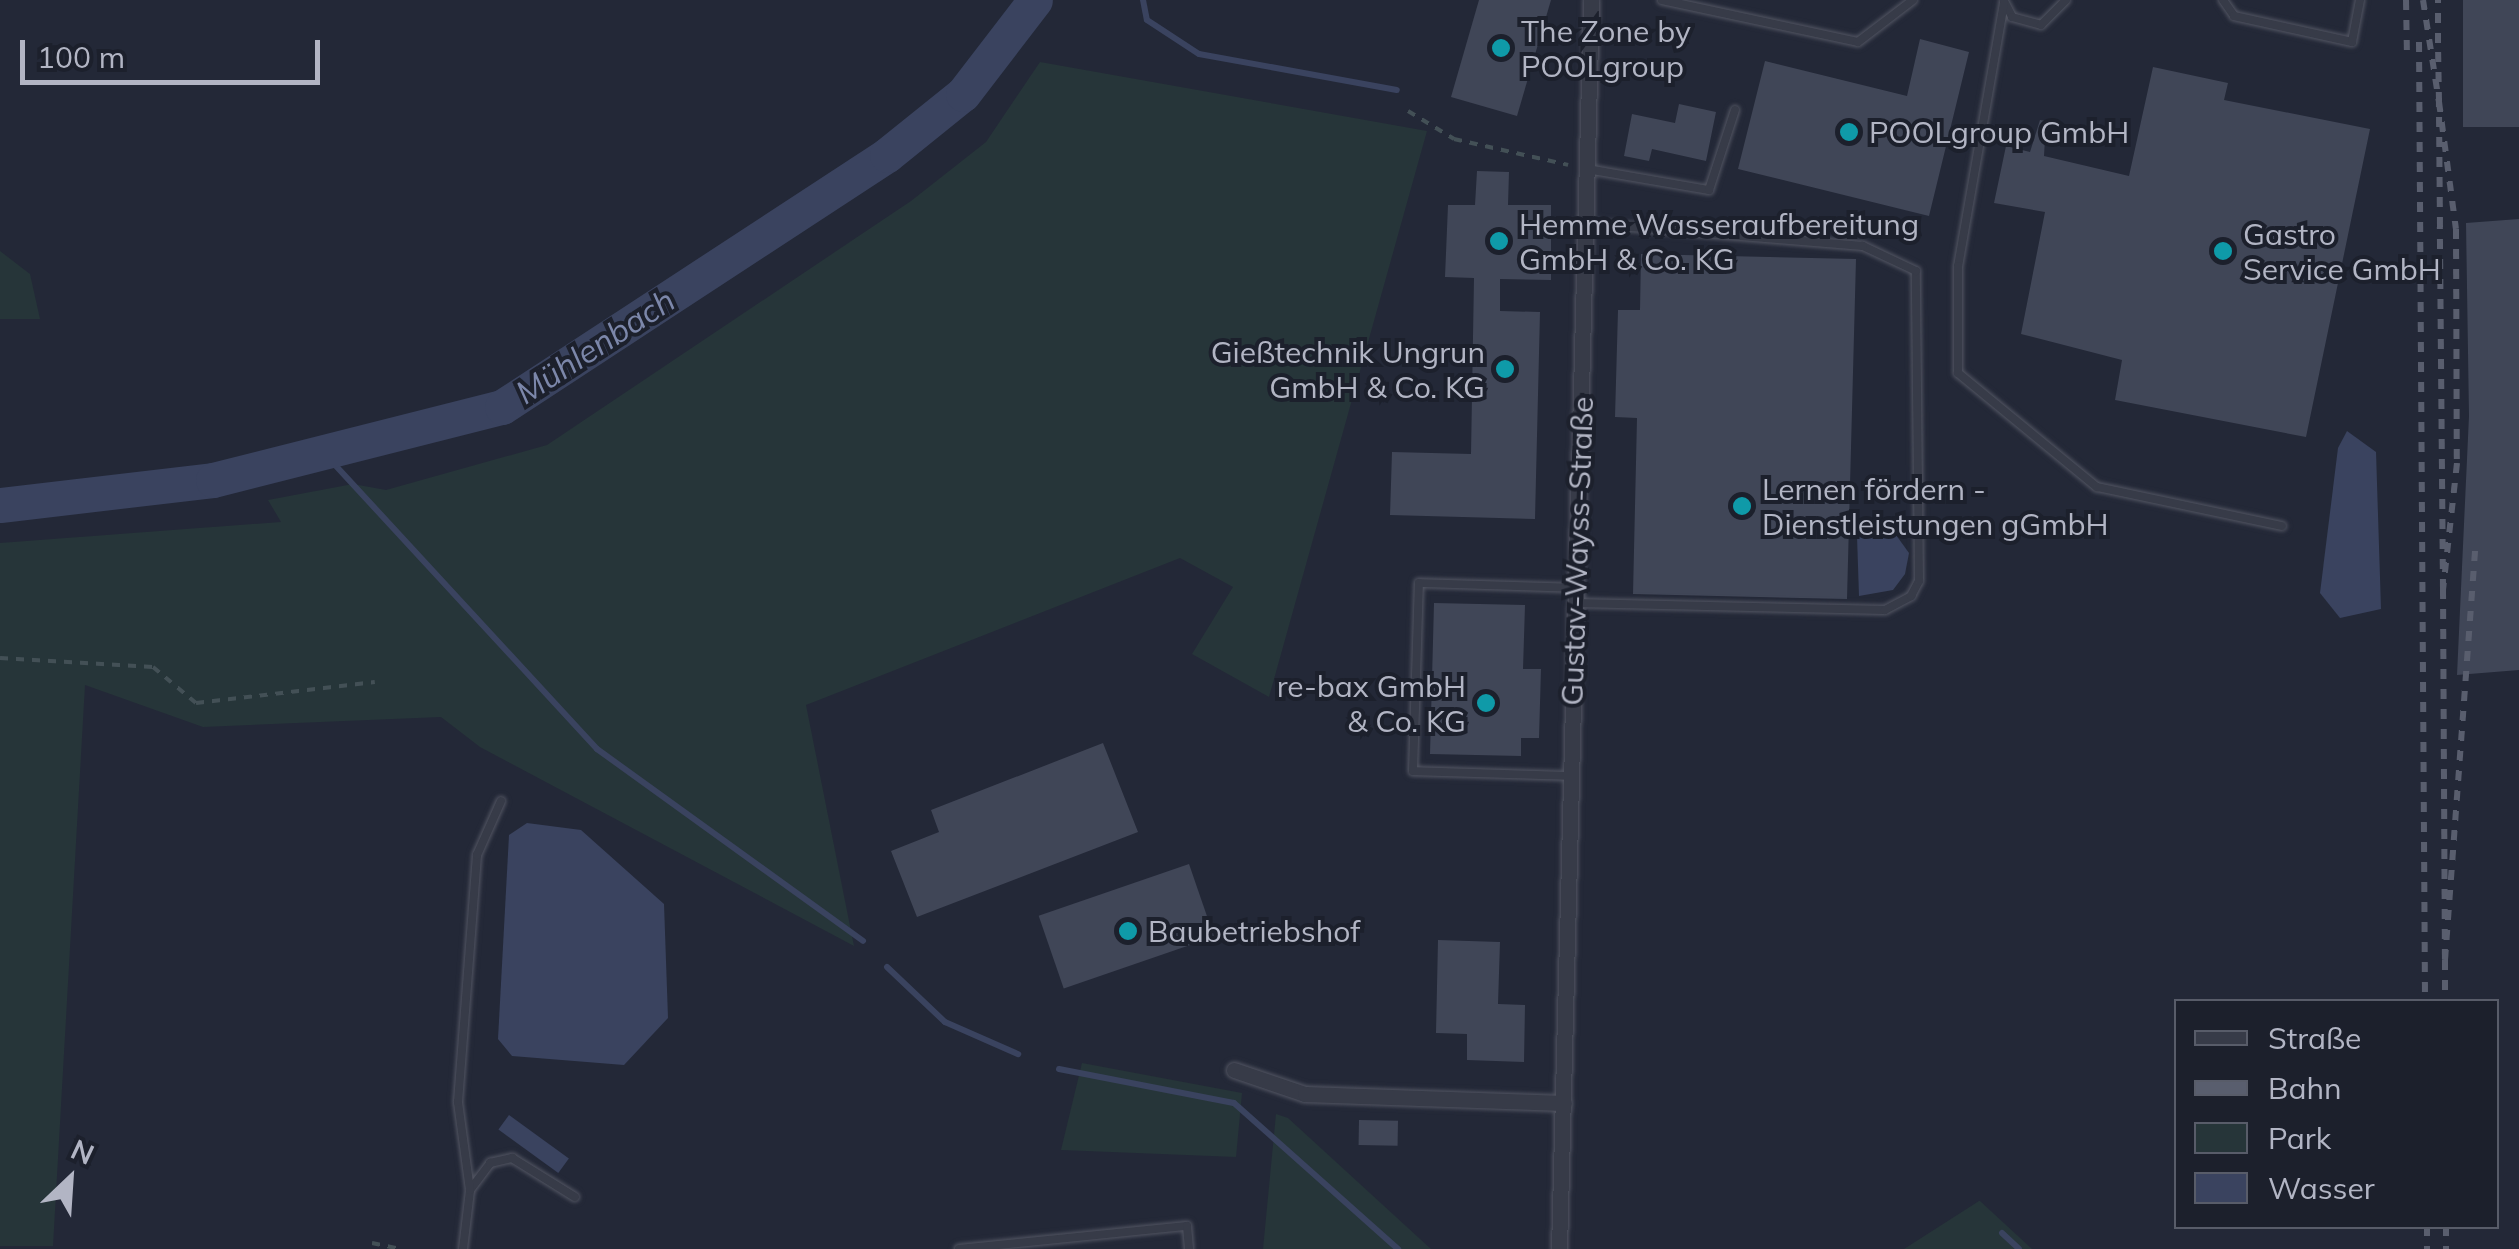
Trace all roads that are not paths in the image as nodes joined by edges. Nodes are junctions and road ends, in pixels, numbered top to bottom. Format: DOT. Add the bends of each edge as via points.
graph roads {
  1 [pos="1591,0"];
  2 [pos="1662,0"];
  3 [pos="1913,0"];
  4 [pos="2066,0"];
  5 [pos="2222,0"];
  6 [pos="2360,0"];
  7 [pos="2004,2"];
  8 [pos="1734,110"];
  9 [pos="1587,169"];
  10 [pos="1586,223"];
  11 [pos="2282,526"];
  12 [pos="1576,596"];
  13 [pos="1571,776"];
  14 [pos="501,801"];
  15 [pos="1234,1070"];
  16 [pos="1564,1103"];
  17 [pos="470,1190"];
  18 [pos="575,1197"];
  19 [pos="463,1249"];
  20 [pos="959,1249"];
  21 [pos="1189,1249"];
  22 [pos="1560,1249"];
  1 -- 9 [label="street, Gustav-Wayss-Straße"];
  2 -- 3 [label="lane" via="1858,42"];
  4 -- 7 [label="lane" via="2041,25 2012,18"];
  5 -- 6 [label="lane" via="2234,16 2352,42"];
  7 -- 11 [label="lane" via="1958,266 1958,372 2097,487"];
  8 -- 9 [label="lane" via="1710,190"];
  9 -- 10 [label="street, Gustav-Wayss-Straße"];
  10 -- 12 [label="street, Gustav-Wayss-Straße"];
  10 -- 12 [label="lane" via="1863,246 1916,271 1919,581 1912,596 1885,610"];
  12 -- 13 [label="street, Gustav-Wayss-Straße"];
  12 -- 13 [label="lane" via="1418,583 1413,771"];
  13 -- 16 [label="street, Gustav-Wayss-Straße"];
  14 -- 17 [label="lane" via="476,855 458,1102"];
  15 -- 16 [label="street" via="1305,1094"];
  16 -- 22 [label="street, Gustav-Wayss-Straße"];
  17 -- 18 [label="lane" via="490,1163 512,1158"];
  17 -- 19 [label="lane"];
  20 -- 21 [label="lane" via="958,1243 1187,1226"];
}
